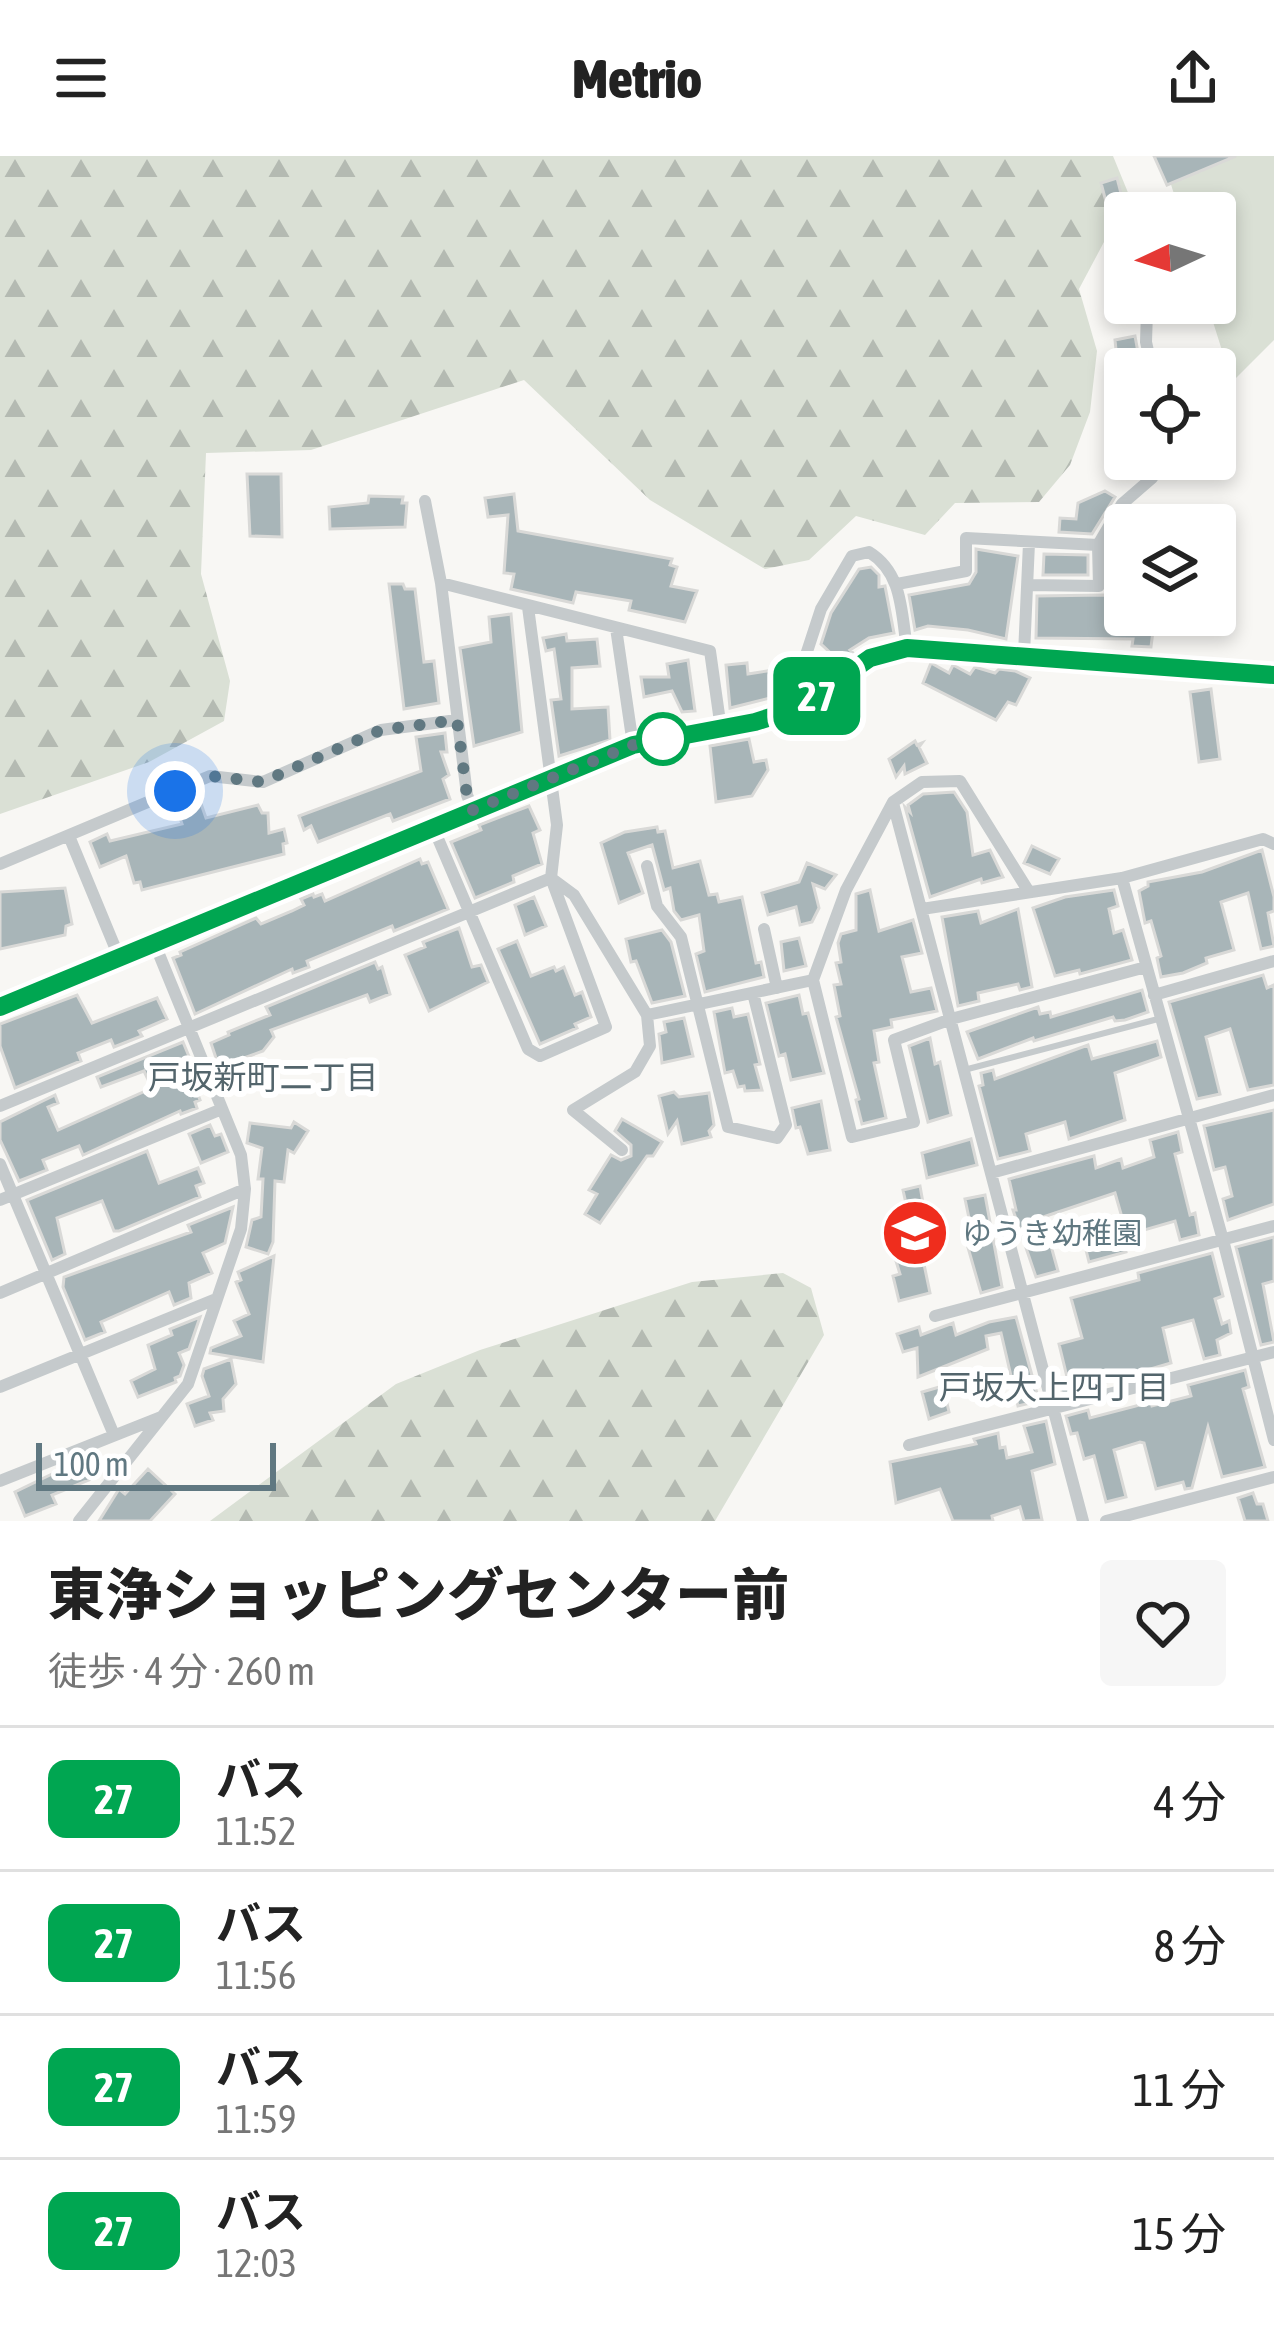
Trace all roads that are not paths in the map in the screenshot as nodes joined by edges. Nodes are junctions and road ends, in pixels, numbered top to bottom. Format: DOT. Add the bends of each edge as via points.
graph roads {
  1 [pos="1150,480"];
  2 [pos="425,501"];
  3 [pos="1029,543"];
  4 [pos="1097,545"];
  5 [pos="441,583"];
  6 [pos="897,584"];
  7 [pos="1028,584"];
  8 [pos="528,608"];
  9 [pos="616,628"];
  10 [pos="907,648"];
  11 [pos="1024,654"];
  12 [pos="1274,676"];
  13 [pos="815,698"];
  14 [pos="457,720"];
  15 [pos="721,729"];
  16 [pos="633,745"];
  17 [pos="552,779"];
  18 [pos="893,802"];
  19 [pos="473,810"];
  20 [pos="434,827"];
  21 [pos="69,836"];
  22 [pos="1274,844"];
  23 [pos="0,864"];
  24 [pos="647,866"];
  25 [pos="550,878"];
  26 [pos="1122,878"];
  27 [pos="1029,892"];
  28 [pos="922,909"];
  29 [pos="471,911"];
  30 [pos="764,929"];
  31 [pos="154,943"];
  32 [pos="119,957"];
  33 [pos="1274,962"];
  34 [pos="1146,967"];
  35 [pos="813,980"];
  36 [pos="777,988"];
  37 [pos="753,993"];
  38 [pos="1154,995"];
  39 [pos="698,1005"];
  40 [pos="0,1007"];
  41 [pos="647,1016"];
  42 [pos="1161,1018"];
  43 [pos="951,1019"];
  44 [pos="188,1028"];
  45 [pos="964,1070"];
  46 [pos="1274,1095"];
  47 [pos="0,1106"];
  48 [pos="222,1109"];
  49 [pos="1189,1117"];
  50 [pos="622,1150"];
  51 [pos="0,1164"];
  52 [pos="991,1173"];
  53 [pos="245,1189"];
  54 [pos="6,1197"];
  55 [pos="1274,1226"];
  56 [pos="1223,1240"];
  57 [pos="46,1275"];
  58 [pos="0,1293"];
  59 [pos="1024,1293"];
  60 [pos="216,1298"];
  61 [pos="935,1316"];
  62 [pos="1274,1352"];
  63 [pos="79,1355"];
  64 [pos="1252,1358"];
  65 [pos="0,1387"];
  66 [pos="1054,1408"];
  67 [pos="165,1415"];
  68 [pos="114,1435"];
  69 [pos="1274,1440"];
  70 [pos="909,1445"];
  71 [pos="1274,1478"];
  72 [pos="0,1481"];
  73 [pos="79,1521"];
  74 [pos="1083,1521"];
  75 [pos="1106,1521"];
  1 -- 4 [label="street" via="1122,504"];
  2 -- 5 [label="street"];
  3 -- 4 [label="street"];
  3 -- 6 [label="street" via="966,538 966,572"];
  3 -- 7 [label="street"];
  4 -- 7 [label="street" via="1099,586"];
  5 -- 8 [label="street"];
  5 -- 14 [label="street"];
  6 -- 10 [label="street"];
  6 -- 13 [label="street" via="869,552 852,556 821,609 802,667"];
  7 -- 11 [label="street"];
  8 -- 9 [label="street"];
  8 -- 17 [label="street"];
  9 -- 15 [label="street" via="710,651"];
  9 -- 16 [label="street"];
  10 -- 11 [label="street"];
  10 -- 13 [label="street" via="870,658"];
  11 -- 12 [label="street"];
  13 -- 15 [label="street"];
  14 -- 19 [label="street"];
  14 -- 21 [label="street" via="381,730 262,782 210,776"];
  15 -- 16 [label="street"];
  16 -- 17 [label="street"];
  17 -- 19 [label="street"];
  17 -- 25 [label="street"];
  18 -- 27 [label="street" via="922,782 960,782"];
  18 -- 28 [label="street"];
  18 -- 35 [label="street" via="846,890"];
  19 -- 20 [label="street"];
  20 -- 29 [label="street"];
  20 -- 31 [label="street"];
  21 -- 23 [label="street"];
  21 -- 32 [label="street"];
  22 -- 26 [label="street" via="1263,839"];
  24 -- 39 [label="street" via="657,906 681,937"];
  25 -- 29 [label="street"];
  25 -- 29 [label="street" via="606,1027 540,1056 527,1049"];
  25 -- 41 [label="street" via="574,896"];
  26 -- 27 [label="street"];
  26 -- 34 [label="street"];
  27 -- 28 [label="street"];
  28 -- 43 [label="street"];
  29 -- 44 [label="street"];
  30 -- 36 [label="street"];
  31 -- 32 [label="street"];
  31 -- 44 [label="street"];
  32 -- 40 [label="street"];
  33 -- 38 [label="street"];
  34 -- 38 [label="street"];
  34 -- 43 [label="street"];
  35 -- 36 [label="street"];
  35 -- 43 [label="street" via="852,1137 914,1122 894,1040"];
  36 -- 37 [label="street"];
  37 -- 39 [label="street"];
  37 -- 39 [label="street" via="787,1125 777,1138 728,1127"];
  38 -- 42 [label="street"];
  39 -- 41 [label="street"];
  41 -- 50 [label="street" via="650,1046 635,1072 573,1110"];
  42 -- 45 [label="lane"];
  42 -- 49 [label="street"];
  43 -- 45 [label="street"];
  44 -- 47 [label="street"];
  44 -- 48 [label="street"];
  45 -- 52 [label="street"];
  46 -- 49 [label="street"];
  48 -- 53 [label="street"];
  48 -- 54 [label="street"];
  49 -- 52 [label="street"];
  49 -- 56 [label="street"];
  51 -- 54 [label="street"];
  52 -- 59 [label="street"];
  53 -- 57 [label="street"];
  53 -- 60 [label="street" via="241,1229"];
  54 -- 57 [label="street"];
  55 -- 56 [label="street"];
  56 -- 59 [label="street"];
  56 -- 64 [label="street"];
  57 -- 58 [label="street"];
  57 -- 63 [label="street"];
  59 -- 61 [label="street"];
  59 -- 66 [label="street"];
  60 -- 63 [label="street"];
  60 -- 67 [label="street" via="188,1384"];
  62 -- 64 [label="street"];
  63 -- 65 [label="street"];
  63 -- 68 [label="street"];
  64 -- 66 [label="street"];
  64 -- 69 [label="street"];
  66 -- 70 [label="street"];
  66 -- 74 [label="street"];
  67 -- 68 [label="street"];
  67 -- 73 [label="street"];
  68 -- 72 [label="street"];
  71 -- 75 [label="street"];
}
